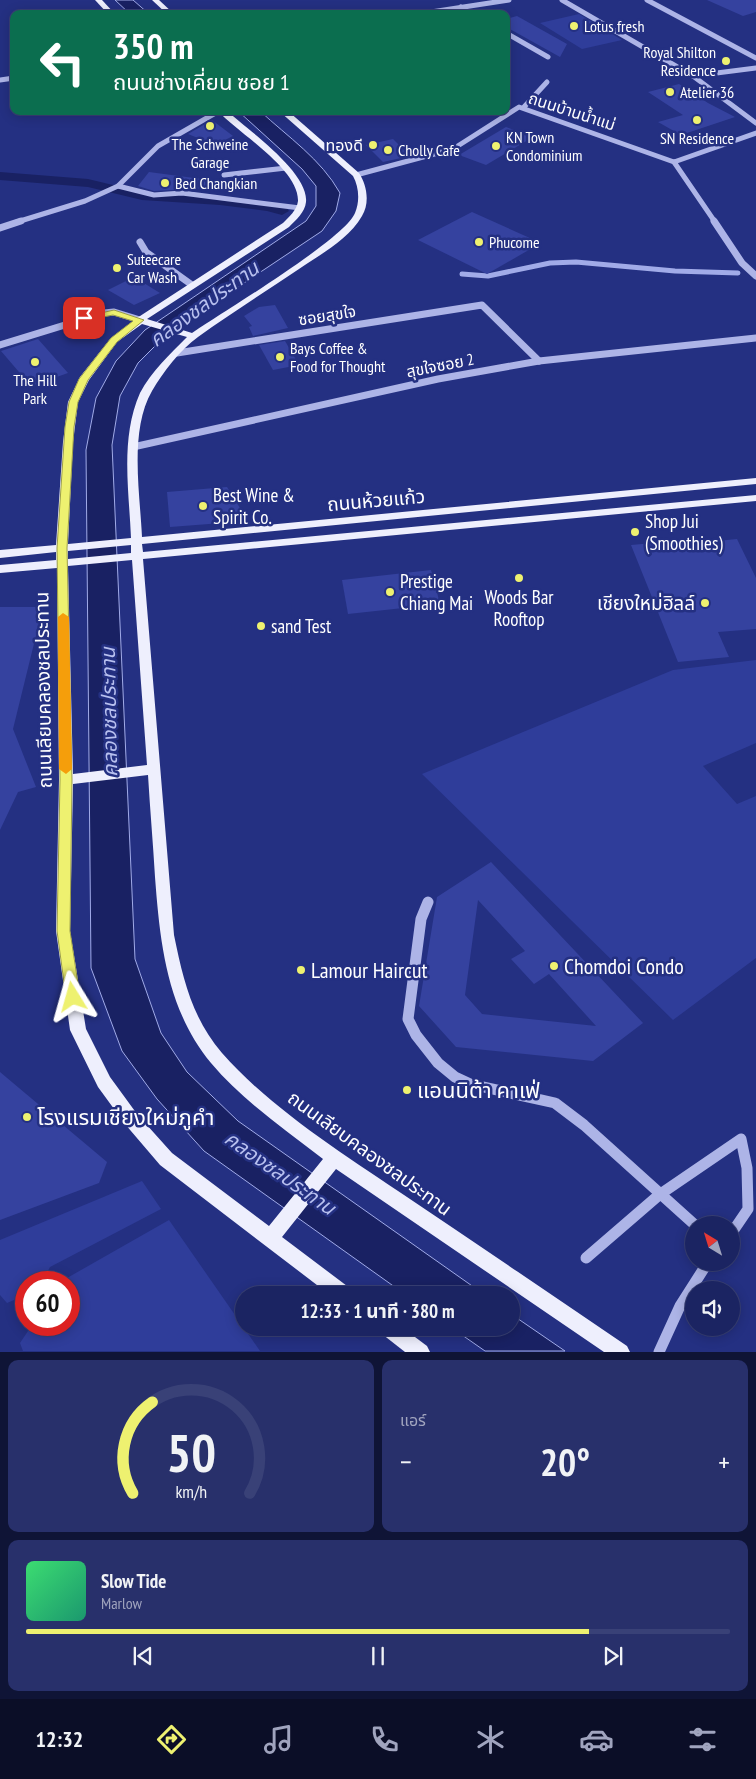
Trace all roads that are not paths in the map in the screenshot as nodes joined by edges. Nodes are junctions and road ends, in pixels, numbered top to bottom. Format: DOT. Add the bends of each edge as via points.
graph roads {
  1 [pos="98,0"];
  2 [pos="156,0"];
  3 [pos="510,0"];
  4 [pos="562,0"];
  5 [pos="647,0"];
  6 [pos="488,1"];
  7 [pos="461,7"];
  8 [pos="108,10"];
  9 [pos="167,10"];
  10 [pos="443,10"];
  11 [pos="466,10"];
  12 [pos="510,35"];
  13 [pos="548,57"];
  14 [pos="756,58"];
  15 [pos="756,68"];
  16 [pos="693,76"];
  17 [pos="547,82"];
  18 [pos="524,107"];
  19 [pos="510,113"];
  20 [pos="214,115"];
  21 [pos="226,115"];
  22 [pos="288,115"];
  23 [pos="506,115"];
  24 [pos="756,123"];
  25 [pos="756,133"];
  26 [pos="674,162"];
  27 [pos="286,168"];
  28 [pos="224,175"];
  29 [pos="356,175"];
  30 [pos="118,186"];
  31 [pos="300,208"];
  32 [pos="0,228"];
  33 [pos="140,242"];
  34 [pos="756,276"];
  35 [pos="192,285"];
  36 [pos="140,320"];
  37 [pos="194,336"];
  38 [pos="756,338"];
  39 [pos="0,345"];
  40 [pos="177,353"];
  41 [pos="539,361"];
  42 [pos="134,447"];
  43 [pos="756,481"];
  44 [pos="756,498"];
  45 [pos="62,548"];
  46 [pos="137,548"];
  47 [pos="0,554"];
  48 [pos="62,562"];
  49 [pos="0,569"];
  50 [pos="155,769"];
  51 [pos="66,780"];
  52 [pos="428,902"];
  53 [pos="334,1158"];
  54 [pos="660,1195"];
  55 [pos="685,1217"];
  56 [pos="740,1221"];
  57 [pos="271,1237"];
  58 [pos="586,1258"];
  59 [pos="701,1271"];
  60 [pos="334,1286"];
  61 [pos="399,1336"];
  62 [pos="421,1352"];
  63 [pos="621,1352"];
  64 [pos="659,1352"];
  1 -- 8 [label="main road"];
  2 -- 9 [label="main road"];
  3 -- 6 [label="street"];
  4 -- 16 [label="street"];
  5 -- 14 [label="street"];
  6 -- 7 [label="street"];
  7 -- 10 [label="street"];
  7 -- 11 [label="street"];
  12 -- 13 [label="street"];
  15 -- 16 [label="street"];
  16 -- 24 [label="street"];
  17 -- 18 [label="street"];
  18 -- 19 [label="street, ถนนบ้านน้ำแม่"];
  18 -- 26 [label="street, ถนนบ้านน้ำแม่"];
  20 -- 30 [label="street" via="158,146"];
  21 -- 27 [label="main road"];
  22 -- 29 [label="main road"];
  23 -- 29 [label="street, ถนนบ้านน้ำแม่" via="453,149"];
  25 -- 26 [label="street"];
  26 -- 34 [label="street" via="742,263"];
  27 -- 28 [label="street"];
  27 -- 31 [label="main road" via="302,191"];
  29 -- 37 [label="main road, ถนนเลียบคลองชลประทาน" via="362,185 362,198 359,214 348,229"];
  30 -- 31 [label="street" via="154,195 182,193"];
  30 -- 32 [label="street"];
  31 -- 35 [label="main road, ถนนเลียบคลองชลประทาน" via="286,225"];
  33 -- 35 [label="street" via="146,252"];
  35 -- 36 [label="main road, ถนนเลียบคลองชลประทาน"];
  36 -- 37 [label="main road"];
  36 -- 39 [label="street" via="114,312 104,313"];
  36 -- 45 [label="main road, ถนนเลียบคลองชลประทาน" via="114,340 98,359 74,402"];
  37 -- 40 [label="main road, ถนนเลียบคลองชลประทาน"];
  38 -- 41 [label="street, สุขใจซอย 2"];
  40 -- 41 [label="street, ซอยสุขใจ" via="482,305"];
  40 -- 42 [label="main road, ถนนเลียบคลองชลประทาน" via="146,392 135,421"];
  41 -- 42 [label="street, สุขใจซอย 2" via="438,379"];
  42 -- 46 [label="main road, ถนนเลียบคลองชลประทาน"];
  43 -- 46 [label="main road, ถนนห้วยแก้ว"];
  44 -- 46 [label="main road, ถนนห้วยแก้ว"];
  45 -- 46 [label="main road, ถนนห้วยแก้ว"];
  45 -- 47 [label="main road, ถนนห้วยแก้ว"];
  45 -- 48 [label="main road, ถนนเลียบคลองชลประทาน"];
  46 -- 48 [label="main road, ถนนห้วยแก้ว"];
  46 -- 50 [label="main road, ถนนเลียบคลองชลประทาน"];
  48 -- 49 [label="main road, ถนนห้วยแก้ว"];
  48 -- 51 [label="main road, ถนนเลียบคลองชลประทาน"];
  50 -- 51 [label="main road"];
  50 -- 53 [label="main road, ถนนเลียบคลองชลประทาน" via="167,936 177,984 192,1021 216,1057 251,1093"];
  51 -- 57 [label="main road, ถนนเลียบคลองชลประทาน" via="63,931 78,1030 104,1082 166,1159"];
  52 -- 54 [label="street" via="421,919 408,1019 438,1063 455,1078 470,1084 556,1103"];
  53 -- 57 [label="main road"];
  53 -- 63 [label="main road, ถนนเลียบคลองชลประทาน"];
  54 -- 55 [label="street"];
  54 -- 56 [label="street" via="741,1139 748,1209"];
  54 -- 58 [label="street"];
  57 -- 60 [label="main road, ถนนเลียบคลองชลประทาน"];
  59 -- 64 [label="street" via="671,1322"];
  61 -- 62 [label="main road"];
}
